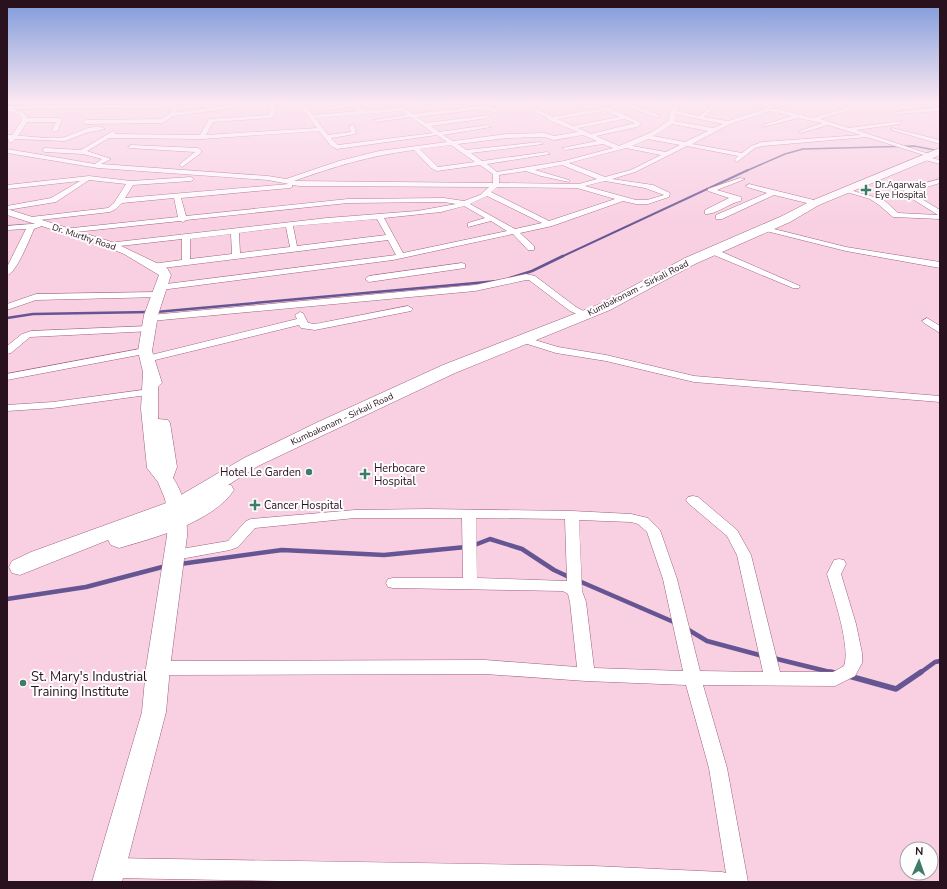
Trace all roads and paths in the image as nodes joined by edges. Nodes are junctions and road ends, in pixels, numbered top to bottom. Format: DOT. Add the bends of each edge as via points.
graph roads {
  1 [pos="94,144"];
  2 [pos="333,144"];
  3 [pos="355,144"];
  4 [pos="375,144"];
  5 [pos="438,144"];
  6 [pos="456,144"];
  7 [pos="535,144"];
  8 [pos="587,144"];
  9 [pos="609,144"];
  10 [pos="629,144"];
  11 [pos="684,144"];
  12 [pos="694,144"];
  13 [pos="764,144"];
  14 [pos="897,144"];
  15 [pos="920,144"];
  16 [pos="625,146"];
  17 [pos="131,147"];
  18 [pos="416,148"];
  19 [pos="565,148"];
  20 [pos="618,148"];
  21 [pos="7,150"];
  22 [pos="36,150"];
  23 [pos="83,152"];
  24 [pos="385,152"];
  25 [pos="466,152"];
  26 [pos="935,153"];
  27 [pos="547,154"];
  28 [pos="667,154"];
  29 [pos="742,155"];
  30 [pos="108,159"];
  31 [pos="737,160"];
  32 [pos="153,162"];
  33 [pos="561,162"];
  34 [pos="173,163"];
  35 [pos="182,164"];
  36 [pos="482,164"];
  37 [pos="96,165"];
  38 [pos="194,166"];
  39 [pos="527,169"];
  40 [pos="496,174"];
  41 [pos="228,177"];
  42 [pos="89,178"];
  43 [pos="606,179"];
  44 [pos="742,179"];
  45 [pos="286,181"];
  46 [pos="940,181"];
  47 [pos="131,183"];
  48 [pos="300,184"];
  49 [pos="588,184"];
  50 [pos="496,185"];
  51 [pos="579,186"];
  52 [pos="749,186"];
  53 [pos="7,188"];
  54 [pos="844,190"];
  55 [pos="774,192"];
  56 [pos="487,193"];
  57 [pos="334,194"];
  58 [pos="177,196"];
  59 [pos="624,198"];
  60 [pos="735,198"];
  61 [pos="120,201"];
  62 [pos="815,202"];
  63 [pos="463,203"];
  64 [pos="748,204"];
  65 [pos="7,211"];
  66 [pos="708,212"];
  67 [pos="940,213"];
  68 [pos="719,217"];
  69 [pos="940,217"];
  70 [pos="380,218"];
  71 [pos="341,219"];
  72 [pos="491,219"];
  73 [pos="183,220"];
  74 [pos="31,223"];
  75 [pos="550,224"];
  76 [pos="289,225"];
  77 [pos="471,225"];
  78 [pos="7,228"];
  79 [pos="765,228"];
  80 [pos="235,231"];
  81 [pos="66,232"];
  82 [pos="515,232"];
  83 [pos="186,237"];
  84 [pos="391,237"];
  85 [pos="111,245"];
  86 [pos="531,248"];
  87 [pos="294,249"];
  88 [pos="712,251"];
  89 [pos="236,256"];
  90 [pos="397,257"];
  91 [pos="186,262"];
  92 [pos="940,265"];
  93 [pos="462,266"];
  94 [pos="155,267"];
  95 [pos="8,273"];
  96 [pos="406,274"];
  97 [pos="369,279"];
  98 [pos="796,286"];
  99 [pos="155,305"];
  100 [pos="295,305"];
  101 [pos="7,307"];
  102 [pos="408,309"];
  103 [pos="586,315"];
  104 [pos="302,321"];
  105 [pos="927,321"];
  106 [pos="940,330"];
  107 [pos="525,340"];
  108 [pos="7,351"];
  109 [pos="148,360"];
  110 [pos="7,377"];
  111 [pos="150,392"];
  112 [pos="940,399"];
  113 [pos="7,408"];
  114 [pos="165,477"];
  115 [pos="692,500"];
  116 [pos="177,513"];
  117 [pos="469,514"];
  118 [pos="572,515"];
  119 [pos="174,563"];
  120 [pos="839,564"];
  121 [pos="14,568"];
  122 [pos="394,583"];
  123 [pos="470,583"];
  124 [pos="575,591"];
  125 [pos="158,668"];
  126 [pos="586,674"];
  127 [pos="693,678"];
  128 [pos="773,678"];
  129 [pos="109,875"];
  130 [pos="722,882"];
  131 [pos="738,882"];
  1 -- 23 [label="street"];
  2 -- 3 [label="street" via="337,147"];
  4 -- 24 [label="street"];
  5 -- 18 [label="street"];
  6 -- 25 [label="street"];
  7 -- 25 [label="street"];
  8 -- 19 [label="street"];
  9 -- 20 [label="street"];
  10 -- 16 [label="street"];
  11 -- 28 [label="street"];
  12 -- 29 [label="street"];
  13 -- 29 [label="street" via="753,147"];
  14 -- 26 [label="street"];
  15 -- 26 [label="street"];
  16 -- 20 [label="street"];
  16 -- 28 [label="street"];
  17 -- 35 [label="street" via="198,150 198,153"];
  18 -- 24 [label="street"];
  18 -- 36 [label="street" via="434,168"];
  20 -- 33 [label="street"];
  21 -- 37 [label="street"];
  22 -- 23 [label="street"];
  23 -- 30 [label="street"];
  24 -- 45 [label="street" via="341,162"];
  25 -- 36 [label="street"];
  26 -- 54 [label="main road, Kumbakonam - Sirkali Road"];
  27 -- 36 [label="street"];
  28 -- 43 [label="street" via="633,171"];
  29 -- 31 [label="street"];
  30 -- 32 [label="street"];
  30 -- 37 [label="street"];
  33 -- 39 [label="street"];
  33 -- 43 [label="street"];
  34 -- 35 [label="street"];
  35 -- 38 [label="street"];
  36 -- 40 [label="street"];
  37 -- 41 [label="street"];
  37 -- 42 [label="street"];
  39 -- 40 [label="street"];
  39 -- 49 [label="street" via="552,178"];
  40 -- 50 [label="street"];
  41 -- 45 [label="street"];
  41 -- 47 [label="street"];
  42 -- 47 [label="street"];
  42 -- 53 [label="street"];
  42 -- 65 [label="street" via="53,200"];
  43 -- 49 [label="street"];
  43 -- 59 [label="street" via="658,189 668,194 642,202"];
  44 -- 60 [label="street" via="710,190"];
  45 -- 48 [label="street"];
  46 -- 67 [label="street" via="914,187 906,192"];
  47 -- 61 [label="street"];
  48 -- 57 [label="street"];
  48 -- 58 [label="street"];
  49 -- 51 [label="street"];
  50 -- 51 [label="street"];
  50 -- 56 [label="street"];
  50 -- 57 [label="street"];
  51 -- 59 [label="street"];
  52 -- 55 [label="street"];
  54 -- 62 [label="main road, Kumbakonam - Sirkali Road"];
  54 -- 69 [label="street" via="872,198 896,215"];
  55 -- 62 [label="street"];
  55 -- 64 [label="street"];
  56 -- 63 [label="street"];
  56 -- 75 [label="street"];
  57 -- 63 [label="street" via="380,200"];
  57 -- 71 [label="street"];
  57 -- 73 [label="street"];
  58 -- 61 [label="street"];
  58 -- 73 [label="street"];
  59 -- 75 [label="street"];
  60 -- 64 [label="street"];
  60 -- 66 [label="street"];
  61 -- 74 [label="street" via="110,210"];
  62 -- 79 [label="main road, Kumbakonam - Sirkali Road"];
  63 -- 70 [label="street" via="420,213"];
  63 -- 72 [label="street"];
  64 -- 68 [label="street"];
  65 -- 74 [label="main road, Dr. Murthy Road"];
  70 -- 71 [label="street"];
  70 -- 84 [label="street"];
  71 -- 76 [label="street"];
  72 -- 77 [label="street"];
  72 -- 82 [label="street"];
  73 -- 81 [label="street"];
  74 -- 78 [label="street"];
  74 -- 81 [label="main road, Dr. Murthy Road" via="49,225"];
  74 -- 95 [label="street" via="23,246"];
  75 -- 82 [label="street"];
  76 -- 80 [label="street"];
  76 -- 87 [label="street"];
  79 -- 88 [label="main road, Kumbakonam - Sirkali Road"];
  79 -- 92 [label="street" via="846,249"];
  80 -- 83 [label="street"];
  80 -- 89 [label="street"];
  81 -- 85 [label="main road, Dr. Murthy Road"];
  82 -- 86 [label="street"];
  82 -- 90 [label="street"];
  83 -- 85 [label="street"];
  83 -- 91 [label="street"];
  84 -- 87 [label="street"];
  84 -- 90 [label="street"];
  85 -- 94 [label="main road, Dr. Murthy Road"];
  87 -- 89 [label="street"];
  88 -- 98 [label="street"];
  88 -- 103 [label="main road, Kumbakonam - Sirkali Road"];
  89 -- 91 [label="street"];
  90 -- 96 [label="street"];
  90 -- 99 [label="street"];
  91 -- 94 [label="street"];
  93 -- 96 [label="street"];
  94 -- 99 [label="main road"];
  96 -- 97 [label="street"];
  99 -- 100 [label="street"];
  99 -- 101 [label="street" via="36,297"];
  99 -- 108 [label="street" via="28,335"];
  99 -- 109 [label="main road"];
  100 -- 103 [label="street" via="475,288 526,277 538,281"];
  100 -- 104 [label="street"];
  102 -- 104 [label="street" via="315,327 304,326"];
  103 -- 107 [label="main road, Kumbakonam - Sirkali Road"];
  104 -- 109 [label="street"];
  105 -- 106 [label="street"];
  107 -- 112 [label="street" via="556,350 606,358 694,379"];
  107 -- 116 [label="main road, Kumbakonam - Sirkali Road" via="449,369 270,453 201,507"];
  109 -- 110 [label="street"];
  109 -- 111 [label="main road"];
  109 -- 114 [label="main road" via="157,392 168,467"];
  111 -- 113 [label="street"];
  111 -- 114 [label="main road" via="149,409 156,468"];
  114 -- 116 [label="main road"];
  115 -- 128 [label="street" via="732,533 744,555"];
  116 -- 119 [label="main road"];
  116 -- 121 [label="main road, Kumbakonam - Sirkali Road" via="156,529 40,563"];
  117 -- 118 [label="street"];
  117 -- 119 [label="street" via="355,514 251,524 233,544"];
  117 -- 123 [label="street"];
  118 -- 124 [label="street"];
  118 -- 127 [label="street" via="631,518 643,522 653,530 670,579"];
  119 -- 125 [label="main road"];
  120 -- 128 [label="street" via="834,574 856,660 851,670 835,679"];
  122 -- 123 [label="street"];
  123 -- 124 [label="street" via="565,586"];
  124 -- 126 [label="street"];
  125 -- 126 [label="street" via="485,667"];
  125 -- 129 [label="main road" via="154,712"];
  126 -- 127 [label="street"];
  127 -- 128 [label="street"];
  127 -- 131 [label="street" via="718,768"];
  129 -- 130 [label="street" via="594,876"];
}
